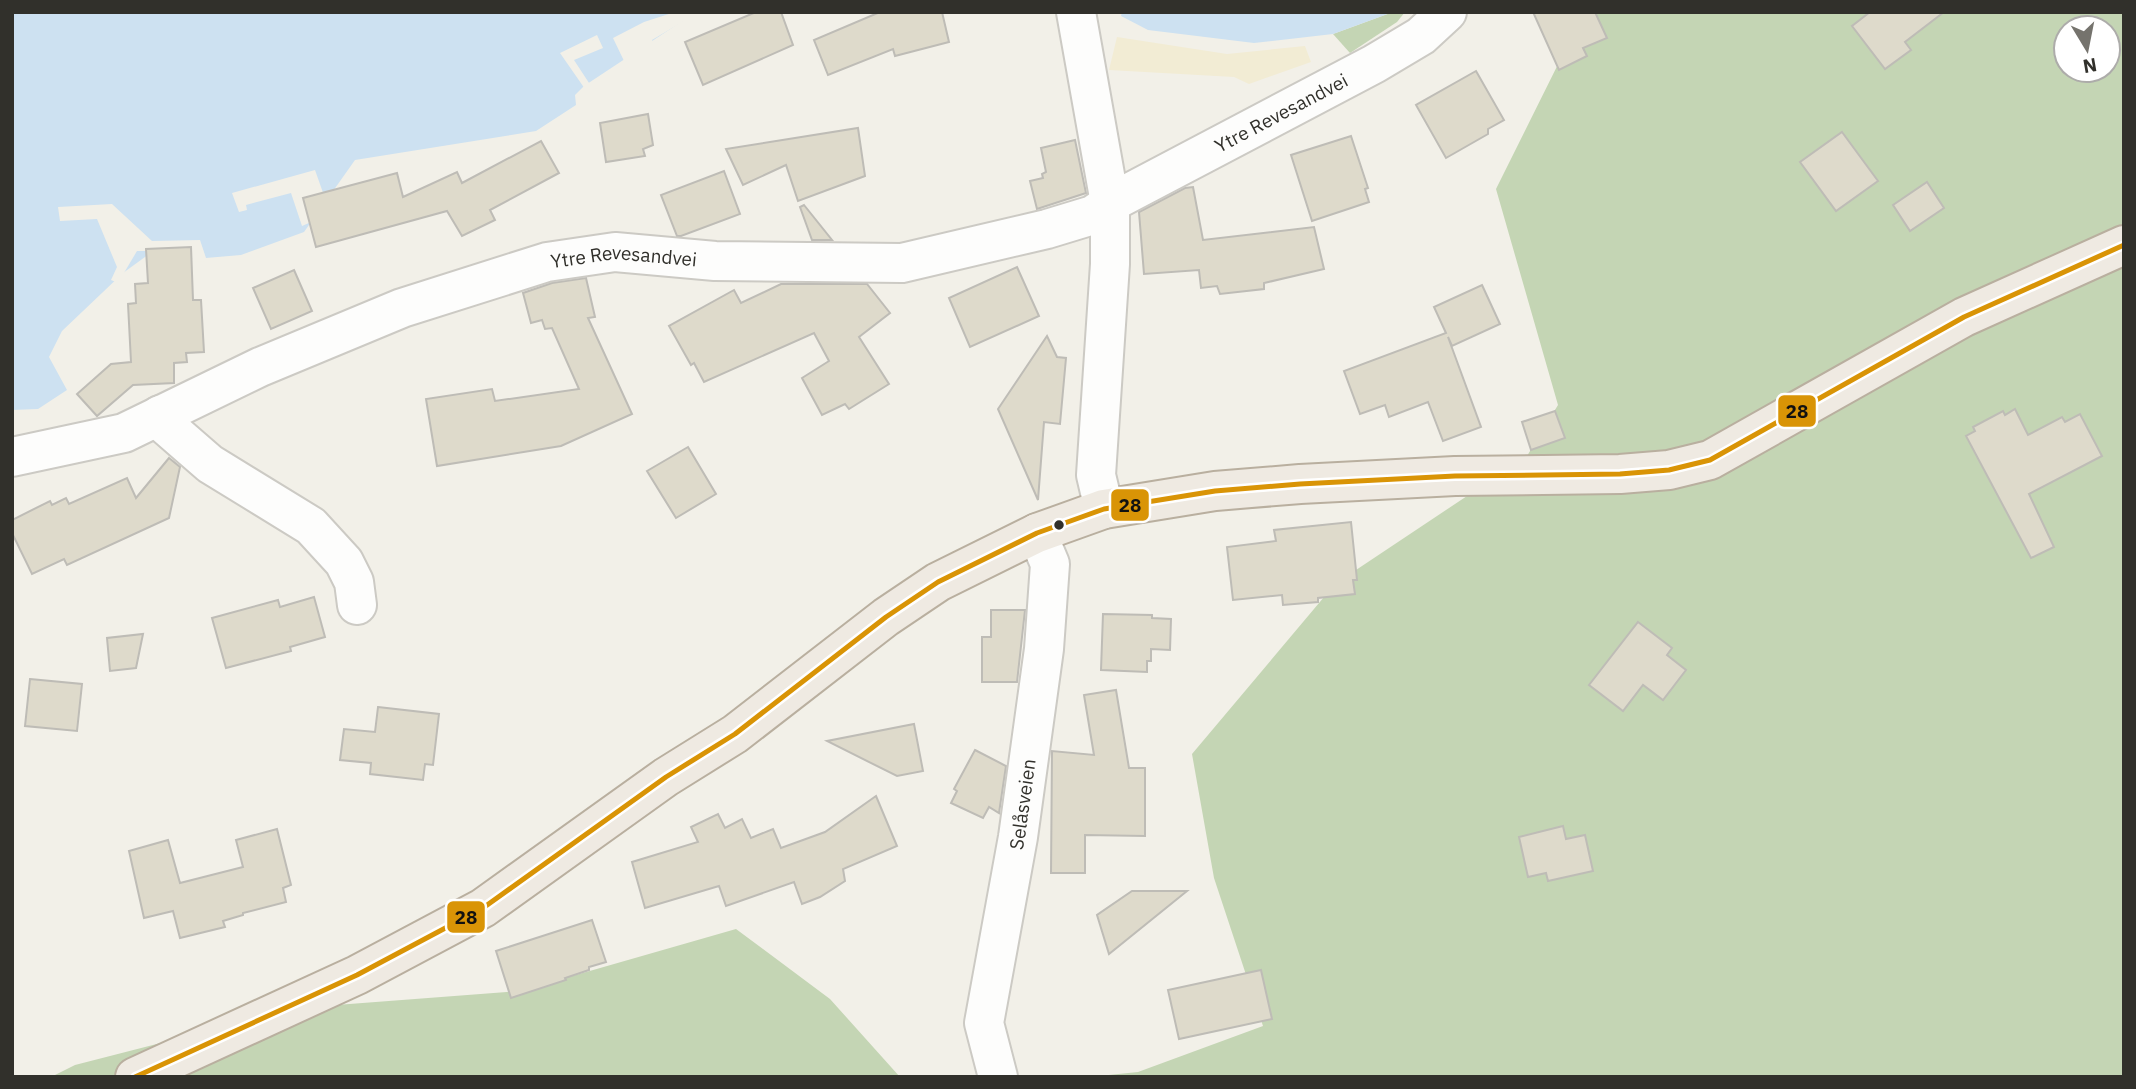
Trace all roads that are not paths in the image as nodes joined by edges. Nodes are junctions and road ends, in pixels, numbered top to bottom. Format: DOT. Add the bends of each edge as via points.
graph roads {
  1 [pos="1076,12"];
  2 [pos="1447,12"];
  3 [pos="1110,203"];
  4 [pos="2124,245"];
  5 [pos="160,415"];
  6 [pos="12,457"];
  7 [pos="1104,509"];
  8 [pos="1037,533"];
  9 [pos="356,605"];
  10 [pos="1001,1076"];
  11 [pos="135,1077"];
  1 -- 3 [label="street"];
  2 -- 3 [label="street, Ytre Revesandvei" via="1421,36 1374,64"];
  3 -- 5 [label="street, Ytre Revesandvei" via="1093,215 1047,229 902,262 715,261 615,253 547,262 402,308"];
  3 -- 7 [label="street" via="1096,475"];
  4 -- 7 [label="main road" via="1964,317 1710,460 1669,470 1620,474 1300,484 1215,491"];
  5 -- 6 [label="street, Ytre Revesandvei" via="124,433"];
  5 -- 9 [label="street" via="164,424 210,464 311,526 344,562 354,582"];
  7 -- 8 [label="main road"];
  8 -- 10 [label="street, Selåsveien" via="1050,564 1044,649 1018,837 984,1023"];
  8 -- 11 [label="main road" via="938,582 735,734 483,908 357,975"];
}
